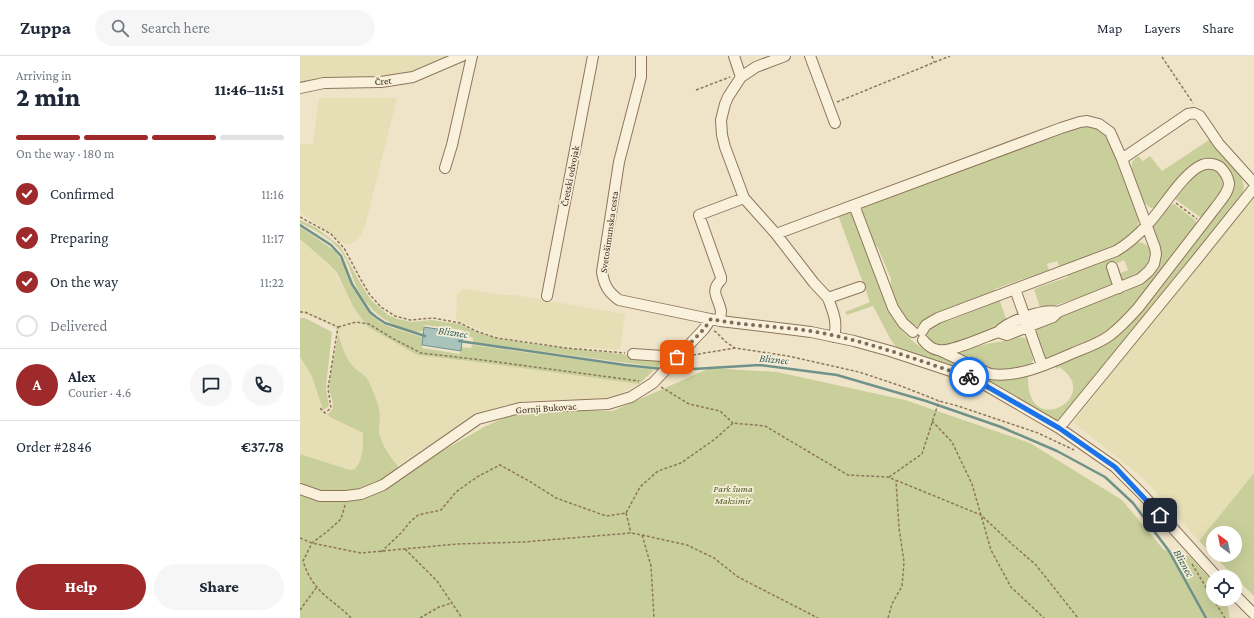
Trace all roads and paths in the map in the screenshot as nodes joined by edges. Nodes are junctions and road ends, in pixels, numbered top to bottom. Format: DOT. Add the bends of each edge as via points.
graph roads {
  1 [pos="462,56"];
  2 [pos="472,56"];
  3 [pos="593,56"];
  4 [pos="641,56"];
  5 [pos="734,56"];
  6 [pos="786,56"];
  7 [pos="810,56"];
  8 [pos="932,56"];
  9 [pos="950,56"];
  10 [pos="1162,57"];
  11 [pos="934,62"];
  12 [pos="738,76"];
  13 [pos="300,88"];
  14 [pos="696,90"];
  15 [pos="828,105"];
  16 [pos="1195,106"];
  17 [pos="835,123"];
  18 [pos="1122,159"];
  19 [pos="445,168"];
  20 [pos="1254,183"];
  21 [pos="1254,188"];
  22 [pos="744,198"];
  23 [pos="1170,198"];
  24 [pos="854,205"];
  25 [pos="300,217"];
  26 [pos="1203,224"];
  27 [pos="1147,225"];
  28 [pos="776,234"];
  29 [pos="1112,267"];
  30 [pos="860,287"];
  31 [pos="1119,288"];
  32 [pos="1015,289"];
  33 [pos="547,296"];
  34 [pos="828,298"];
  35 [pos="300,312"];
  36 [pos="715,320"];
  37 [pos="1027,322"];
  38 [pos="338,327"];
  39 [pos="704,329"];
  40 [pos="919,334"];
  41 [pos="834,337"];
  42 [pos="735,348"];
  43 [pos="939,350"];
  44 [pos="632,354"];
  45 [pos="675,360"];
  46 [pos="1042,365"];
  47 [pos="657,379"];
  48 [pos="939,401"];
  49 [pos="319,407"];
  50 [pos="932,421"];
  51 [pos="733,423"];
  52 [pos="1059,428"];
  53 [pos="1078,453"];
  54 [pos="888,477"];
  55 [pos="896,481"];
  56 [pos="300,489"];
  57 [pos="346,496"];
  58 [pos="626,513"];
  59 [pos="981,515"];
  60 [pos="631,533"];
  61 [pos="642,535"];
  62 [pos="300,538"];
  63 [pos="312,543"];
  64 [pos="405,550"];
  65 [pos="381,552"];
  66 [pos="1189,560"];
  67 [pos="1211,570"];
  68 [pos="316,588"];
  69 [pos="1206,588"];
  70 [pos="452,603"];
  71 [pos="1242,603"];
  72 [pos="1217,606"];
  73 [pos="300,610"];
  74 [pos="1254,614"];
  75 [pos="351,618"];
  76 [pos="420,618"];
  77 [pos="462,618"];
  78 [pos="654,618"];
  79 [pos="818,618"];
  80 [pos="888,618"];
  81 [pos="1044,618"];
  82 [pos="1078,618"];
  83 [pos="1225,618"];
  1 -- 13 [label="street, Čret" via="413,77 381,82 324,83"];
  2 -- 19 [label="street"];
  3 -- 33 [label="street, Čretski odvojak"];
  4 -- 36 [label="street, Svetošimunska cesta" via="641,77 619,162 602,272 603,280 606,288 619,300"];
  5 -- 12 [label="street"];
  6 -- 12 [label="street"];
  7 -- 15 [label="street"];
  8 -- 11 [label="path"];
  9 -- 11 [label="path"];
  10 -- 16 [label="path"];
  11 -- 15 [label="path"];
  12 -- 14 [label="path"];
  12 -- 22 [label="street" via="725,104 721,125 725,147"];
  15 -- 17 [label="street"];
  18 -- 20 [label="street" via="1188,114 1194,113 1200,116 1219,144"];
  18 -- 24 [label="street" via="1107,129 1094,122 1080,122"];
  18 -- 27 [label="street"];
  21 -- 52 [label="street"];
  22 -- 28 [label="street"];
  22 -- 36 [label="street" via="699,215 721,277 715,290 721,312"];
  23 -- 26 [label="path"];
  23 -- 26 [label="street" via="1196,169 1207,164 1218,166 1229,181 1228,187"];
  23 -- 27 [label="street"];
  24 -- 28 [label="street"];
  24 -- 40 [label="street" via="893,308 902,323"];
  25 -- 44 [label="path" via="331,234 344,248 370,295 381,307 395,316 410,320 433,318 460,323 497,338"];
  26 -- 46 [label="street" via="1138,308 1116,330 1096,344"];
  27 -- 31 [label="street" via="1155,248 1154,264 1145,275"];
  27 -- 32 [label="street" via="1132,241 1116,252"];
  28 -- 34 [label="street"];
  29 -- 31 [label="street"];
  30 -- 34 [label="street"];
  31 -- 37 [label="street" via="1058,312 1053,317"];
  32 -- 37 [label="street"];
  32 -- 40 [label="street" via="938,318 926,325"];
  34 -- 41 [label="street" via="836,318"];
  35 -- 38 [label="path"];
  36 -- 39 [label="street, Gornji Bukovac"];
  36 -- 41 [label="street, Svetošimunska cesta"];
  37 -- 43 [label="street" via="1004,326 998,332 946,351"];
  37 -- 46 [label="street"];
  38 -- 47 [label="path" via="356,322 369,324 421,353"];
  38 -- 49 [label="path" via="328,388 331,408 325,413"];
  39 -- 42 [label="path" via="716,332"];
  39 -- 45 [label="street, Gornji Bukovac"];
  40 -- 43 [label="street" via="930,347"];
  41 -- 52 [label="street, Svetošimunska cesta" via="890,351 974,379"];
  42 -- 45 [label="path"];
  42 -- 48 [label="path" via="788,356 859,372"];
  43 -- 46 [label="street" via="990,374 1030,370"];
  44 -- 45 [label="street"];
  45 -- 47 [label="street, Gornji Bukovac"];
  47 -- 51 [label="path" via="689,404 720,411"];
  47 -- 57 [label="street, Gornji Bukovac" via="632,397 608,404 520,408 478,419 383,484 361,494"];
  48 -- 50 [label="path"];
  48 -- 53 [label="path" via="1038,433"];
  50 -- 54 [label="path" via="922,454"];
  50 -- 59 [label="path" via="952,442 972,484"];
  51 -- 54 [label="path" via="765,426 848,475"];
  51 -- 58 [label="path" via="681,463 658,471 640,487"];
  52 -- 67 [label="street, Svetošimunska cesta" via="1115,467"];
  54 -- 55 [label="path"];
  55 -- 59 [label="path"];
  55 -- 80 [label="path" via="904,562 902,586"];
  56 -- 57 [label="street, Gornji Bukovac" via="320,496"];
  57 -- 63 [label="path" via="341,519"];
  58 -- 60 [label="path"];
  58 -- 65 [label="path" via="606,516 556,498 500,465 456,492 441,510 418,515"];
  59 -- 81 [label="path" via="991,550 1010,587"];
  59 -- 82 [label="path" via="1036,565"];
  60 -- 61 [label="path"];
  60 -- 64 [label="path" via="524,542 457,544"];
  61 -- 78 [label="path" via="651,566"];
  61 -- 79 [label="path" via="687,545 714,558 738,576"];
  62 -- 63 [label="path"];
  63 -- 65 [label="path" via="361,553"];
  63 -- 68 [label="path" via="303,561 307,574"];
  64 -- 65 [label="path"];
  64 -- 70 [label="path" via="437,581"];
  66 -- 69 [label="path"];
  68 -- 73 [label="path"];
  68 -- 75 [label="path"];
  70 -- 76 [label="path" via="439,606"];
  70 -- 77 [label="path"];
  71 -- 74 [label="street"];
  72 -- 83 [label="path"];
}
